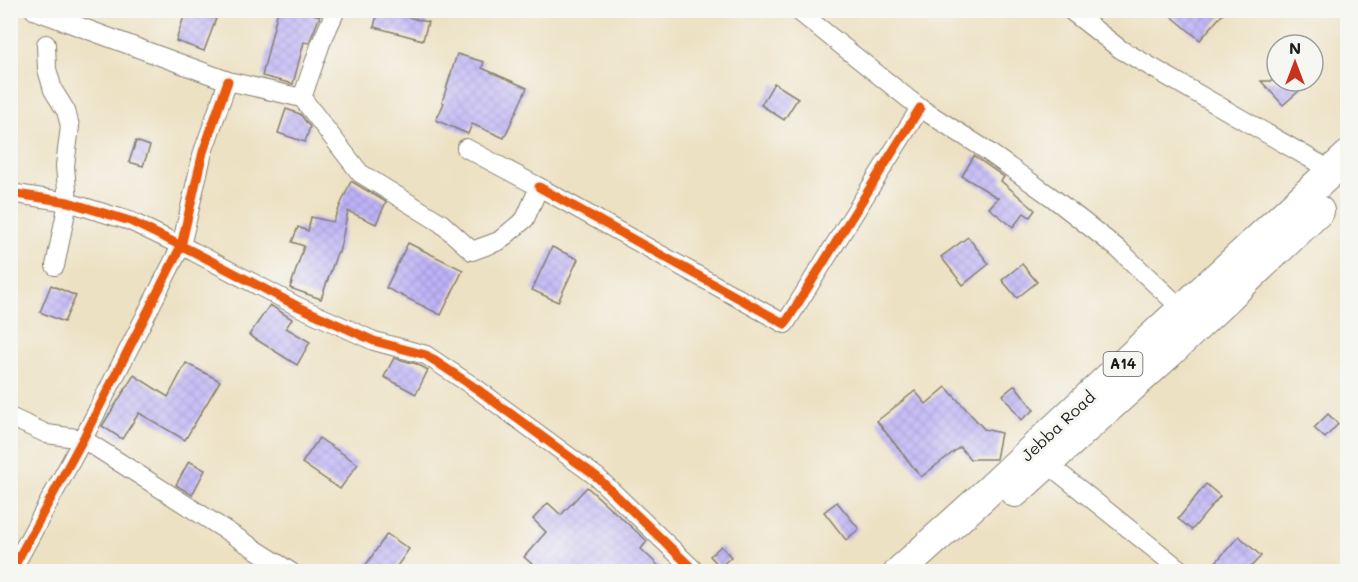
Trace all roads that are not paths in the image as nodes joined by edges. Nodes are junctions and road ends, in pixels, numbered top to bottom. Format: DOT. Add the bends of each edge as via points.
graph roads {
  1 [pos="34,10"];
  2 [pos="336,10"];
  3 [pos="797,10"];
  4 [pos="1070,10"];
  5 [pos="46,44"];
  6 [pos="228,81"];
  7 [pos="302,98"];
  8 [pos="920,108"];
  9 [pos="466,148"];
  10 [pos="1342,170"];
  11 [pos="538,187"];
  12 [pos="10,194"];
  13 [pos="68,202"];
  14 [pos="181,246"];
  15 [pos="55,266"];
  16 [pos="1182,309"];
  17 [pos="10,417"];
  18 [pos="82,440"];
  19 [pos="1048,464"];
  20 [pos="11,572"];
  21 [pos="291,572"];
  22 [pos="696,572"];
  23 [pos="899,572"];
  24 [pos="929,572"];
  25 [pos="1183,572"];
  1 -- 6 [label="street"];
  2 -- 7 [label="street"];
  3 -- 8 [label="street"];
  4 -- 10 [label="street" via="1120,49"];
  5 -- 13 [label="street" via="53,90 70,126 65,166"];
  6 -- 7 [label="street"];
  6 -- 14 [label="street" via="204,152"];
  7 -- 11 [label="street" via="360,172 441,223 472,251 499,241 525,219"];
  8 -- 11 [label="street" via="785,324"];
  8 -- 16 [label="street" via="1053,198 1117,248"];
  9 -- 11 [label="street"];
  10 -- 16 [label="highway, Jebba Road / A14"];
  10 -- 19 [label="highway, Jebba Road / A14" via="1169,353"];
  12 -- 13 [label="street"];
  13 -- 14 [label="street" via="130,221"];
  13 -- 15 [label="street"];
  14 -- 18 [label="street"];
  14 -- 22 [label="street" via="297,306 374,340 426,355 597,477"];
  16 -- 23 [label="highway, Jebba Road / A14"];
  17 -- 18 [label="street" via="47,434"];
  18 -- 20 [label="street"];
  18 -- 21 [label="street"];
  19 -- 24 [label="highway, Jebba Road / A14"];
  19 -- 25 [label="street"];
}
